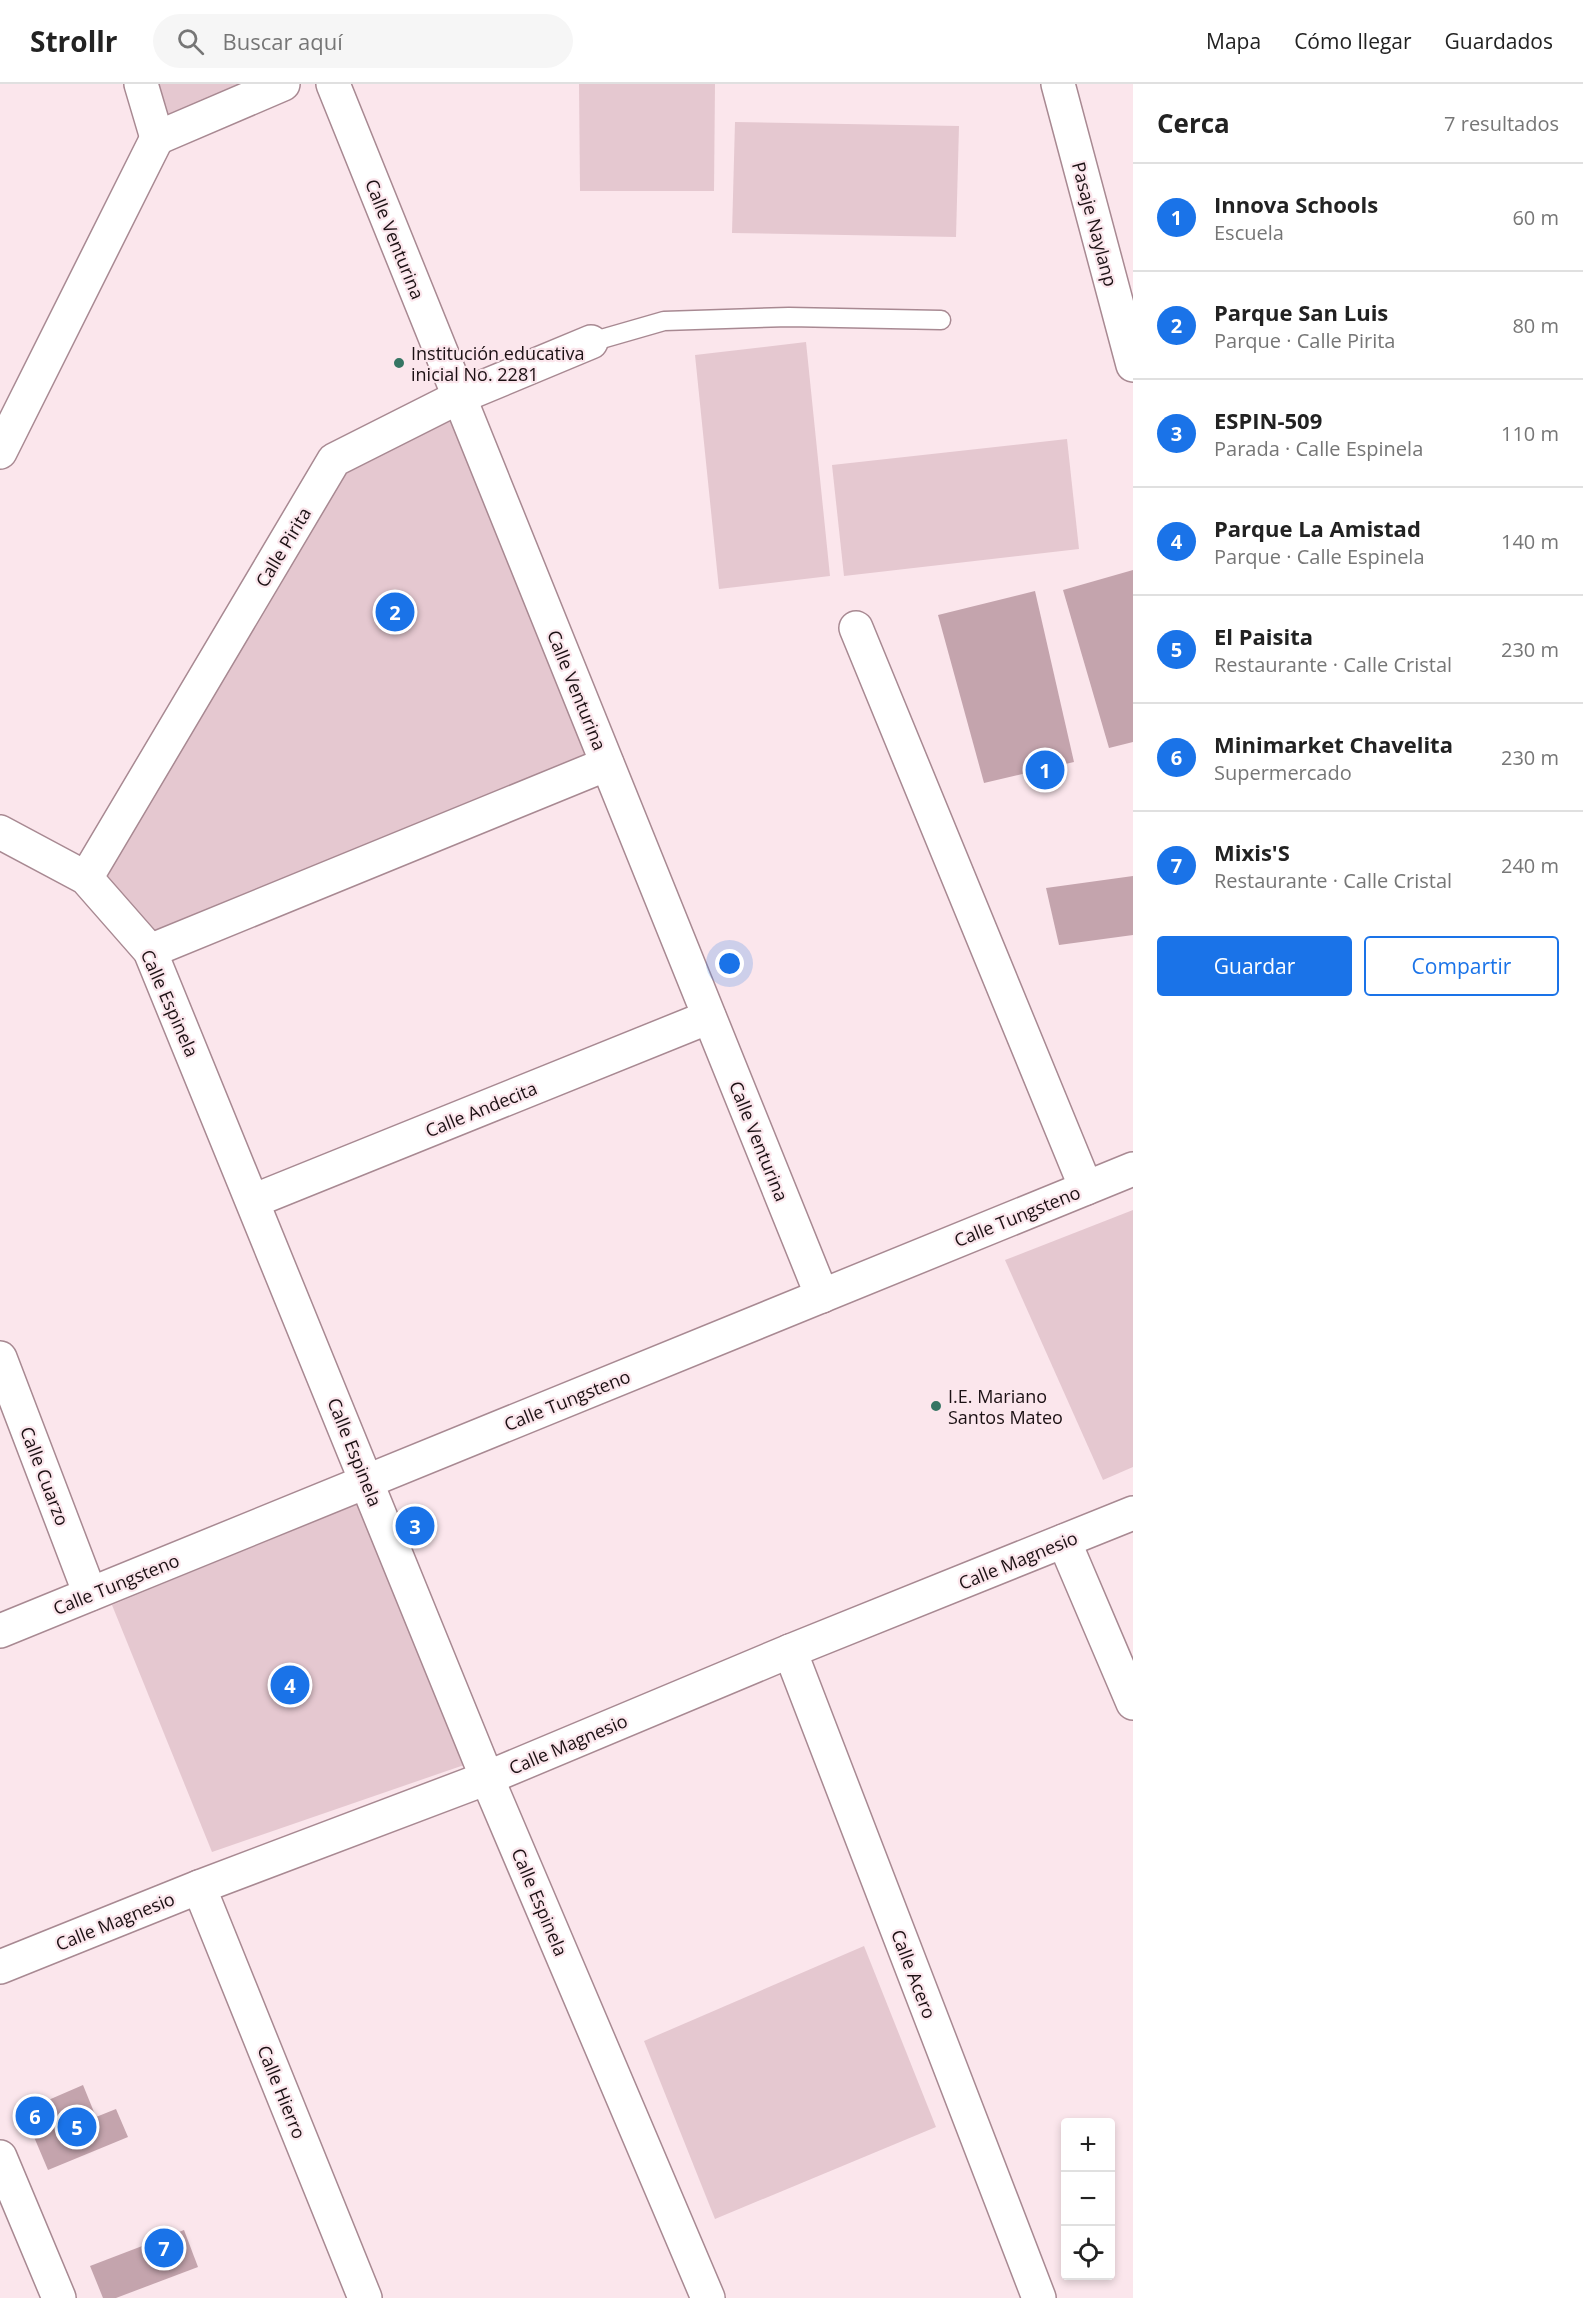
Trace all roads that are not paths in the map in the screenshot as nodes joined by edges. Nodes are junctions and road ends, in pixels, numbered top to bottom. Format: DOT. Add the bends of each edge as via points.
graph roads {
  1 [pos="141,84"];
  2 [pos="283,84"];
  3 [pos="333,84"];
  4 [pos="1058,84"];
  5 [pos="157,138"];
  6 [pos="941,320"];
  7 [pos="591,342"];
  8 [pos="1133,365"];
  9 [pos="459,397"];
  10 [pos="8,416"];
  11 [pos="0,452"];
  12 [pos="856,628"];
  13 [pos="607,764"];
  14 [pos="0,832"];
  15 [pos="86,878"];
  16 [pos="150,951"];
  17 [pos="709,1017"];
  18 [pos="1133,1169"];
  19 [pos="1086,1188"];
  20 [pos="253,1201"];
  21 [pos="822,1296"];
  22 [pos="0,1358"];
  23 [pos="367,1482"];
  24 [pos="1133,1513"];
  25 [pos="1064,1541"];
  26 [pos="90,1594"];
  27 [pos="0,1631"];
  28 [pos="790,1651"];
  29 [pos="1133,1703"];
  30 [pos="487,1778"];
  31 [pos="199,1887"];
  32 [pos="0,1967"];
  33 [pos="0,2157"];
  34 [pos="59,2298"];
  35 [pos="365,2298"];
  36 [pos="708,2298"];
  37 [pos="1039,2298"];
  1 -- 5 [label="street"];
  2 -- 5 [label="street"];
  3 -- 9 [label="street, Calle Venturina"];
  4 -- 8 [label="street, Pasaje Naylanp"];
  5 -- 10 [label="street"];
  6 -- 7 [label="lane" via="789,316 664,321"];
  7 -- 9 [label="street, Calle Pirita"];
  9 -- 13 [label="street, Calle Venturina"];
  9 -- 15 [label="street, Calle Pirita" via="334,460"];
  10 -- 11 [label="street"];
  12 -- 19 [label="street"];
  13 -- 16 [label="street"];
  13 -- 17 [label="street, Calle Venturina"];
  14 -- 15 [label="street, Calle Espinela"];
  15 -- 16 [label="street, Calle Espinela"];
  16 -- 20 [label="street, Calle Espinela"];
  17 -- 20 [label="street, Calle Andecita"];
  17 -- 21 [label="street, Calle Venturina"];
  18 -- 19 [label="street, Calle Tungsteno"];
  19 -- 21 [label="street, Calle Tungsteno"];
  20 -- 23 [label="street, Calle Espinela"];
  21 -- 23 [label="street, Calle Tungsteno"];
  22 -- 26 [label="street, Calle Cuarzo"];
  23 -- 26 [label="street, Calle Tungsteno"];
  23 -- 30 [label="street, Calle Espinela"];
  24 -- 25 [label="street, Calle Magnesio"];
  25 -- 28 [label="street, Calle Magnesio"];
  25 -- 29 [label="street"];
  26 -- 27 [label="street, Calle Tungsteno"];
  28 -- 30 [label="street, Calle Magnesio"];
  28 -- 37 [label="street, Calle Acero"];
  30 -- 31 [label="street, Calle Magnesio"];
  30 -- 36 [label="street, Calle Espinela"];
  31 -- 32 [label="street, Calle Magnesio"];
  31 -- 35 [label="street, Calle Hierro"];
  33 -- 34 [label="street"];
}
